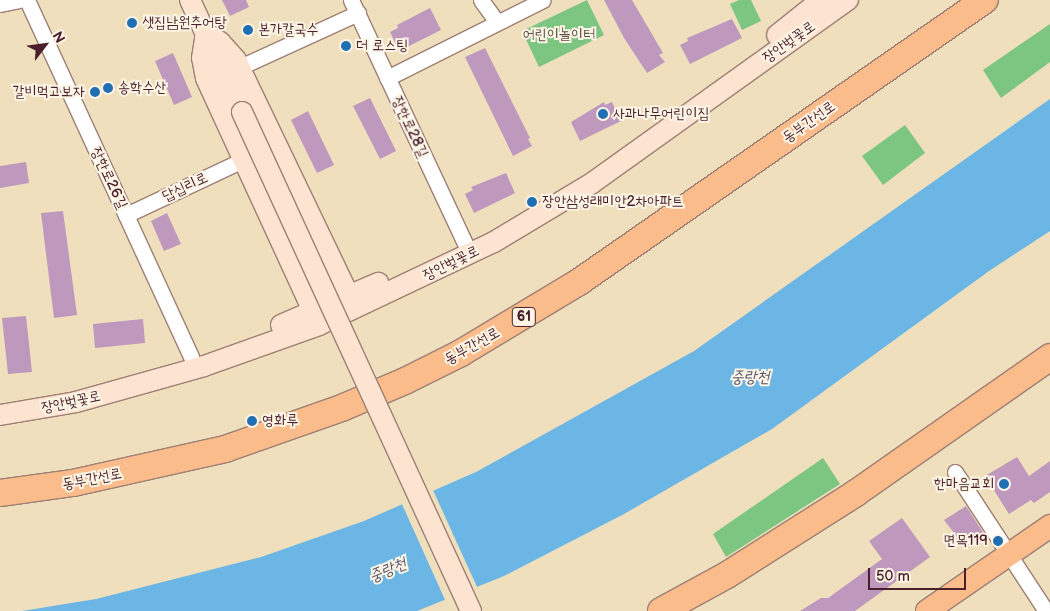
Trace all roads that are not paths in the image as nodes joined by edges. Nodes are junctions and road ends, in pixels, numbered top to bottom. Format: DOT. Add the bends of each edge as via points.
graph roads {
  1 [pos="19,0"];
  2 [pos="28,0"];
  3 [pos="190,0"];
  4 [pos="481,0"];
  5 [pos="543,0"];
  6 [pos="821,0"];
  7 [pos="848,0"];
  8 [pos="984,0"];
  9 [pos="0,4"];
  10 [pos="354,7"];
  11 [pos="497,22"];
  12 [pos="206,33"];
  13 [pos="240,67"];
  14 [pos="387,78"];
  15 [pos="243,160"];
  16 [pos="126,215"];
  17 [pos="467,248"];
  18 [pos="349,296"];
  19 [pos="313,312"];
  20 [pos="191,357"];
  21 [pos="1050,357"];
  22 [pos="0,402"];
  23 [pos="0,415"];
  24 [pos="956,472"];
  25 [pos="0,493"];
  26 [pos="1050,526"];
  27 [pos="1008,555"];
  28 [pos="471,611"];
  29 [pos="661,611"];
  30 [pos="927,611"];
  31 [pos="1046,611"];
  1 -- 9 [label="street"];
  2 -- 16 [label="street, 장한로26길"];
  3 -- 12 [label="street"];
  4 -- 11 [label="street"];
  5 -- 11 [label="street"];
  6 -- 17 [label="street, 장안벚꽃로" via="552,195"];
  7 -- 17 [label="street, 장안벚꽃로" via="560,204"];
  8 -- 25 [label="highway, 동부간선로 / 61" via="579,282 429,369 344,407 225,449 73,483"];
  10 -- 13 [label="street"];
  10 -- 14 [label="street, 장한로28길"];
  11 -- 14 [label="street"];
  12 -- 13 [label="street" via="223,45"];
  12 -- 15 [label="street" via="202,58 206,78"];
  12 -- 28 [label="street, bridge"];
  13 -- 18 [label="street"];
  14 -- 17 [label="street, 장한로28길"];
  15 -- 16 [label="street, 답십리로"];
  15 -- 19 [label="street"];
  16 -- 20 [label="street, 장한로26길"];
  17 -- 18 [label="street, 장안벚꽃로"];
  17 -- 23 [label="street, 장안벚꽃로" via="319,325 168,378 76,402"];
  18 -- 19 [label="street, 장안벚꽃로"];
  19 -- 20 [label="street, 장안벚꽃로"];
  20 -- 22 [label="street, 장안벚꽃로" via="102,384"];
  21 -- 29 [label="highway" via="856,493 727,575"];
  24 -- 27 [label="street"];
  26 -- 27 [label="main road"];
  27 -- 30 [label="main road"];
  27 -- 31 [label="street"];
}
